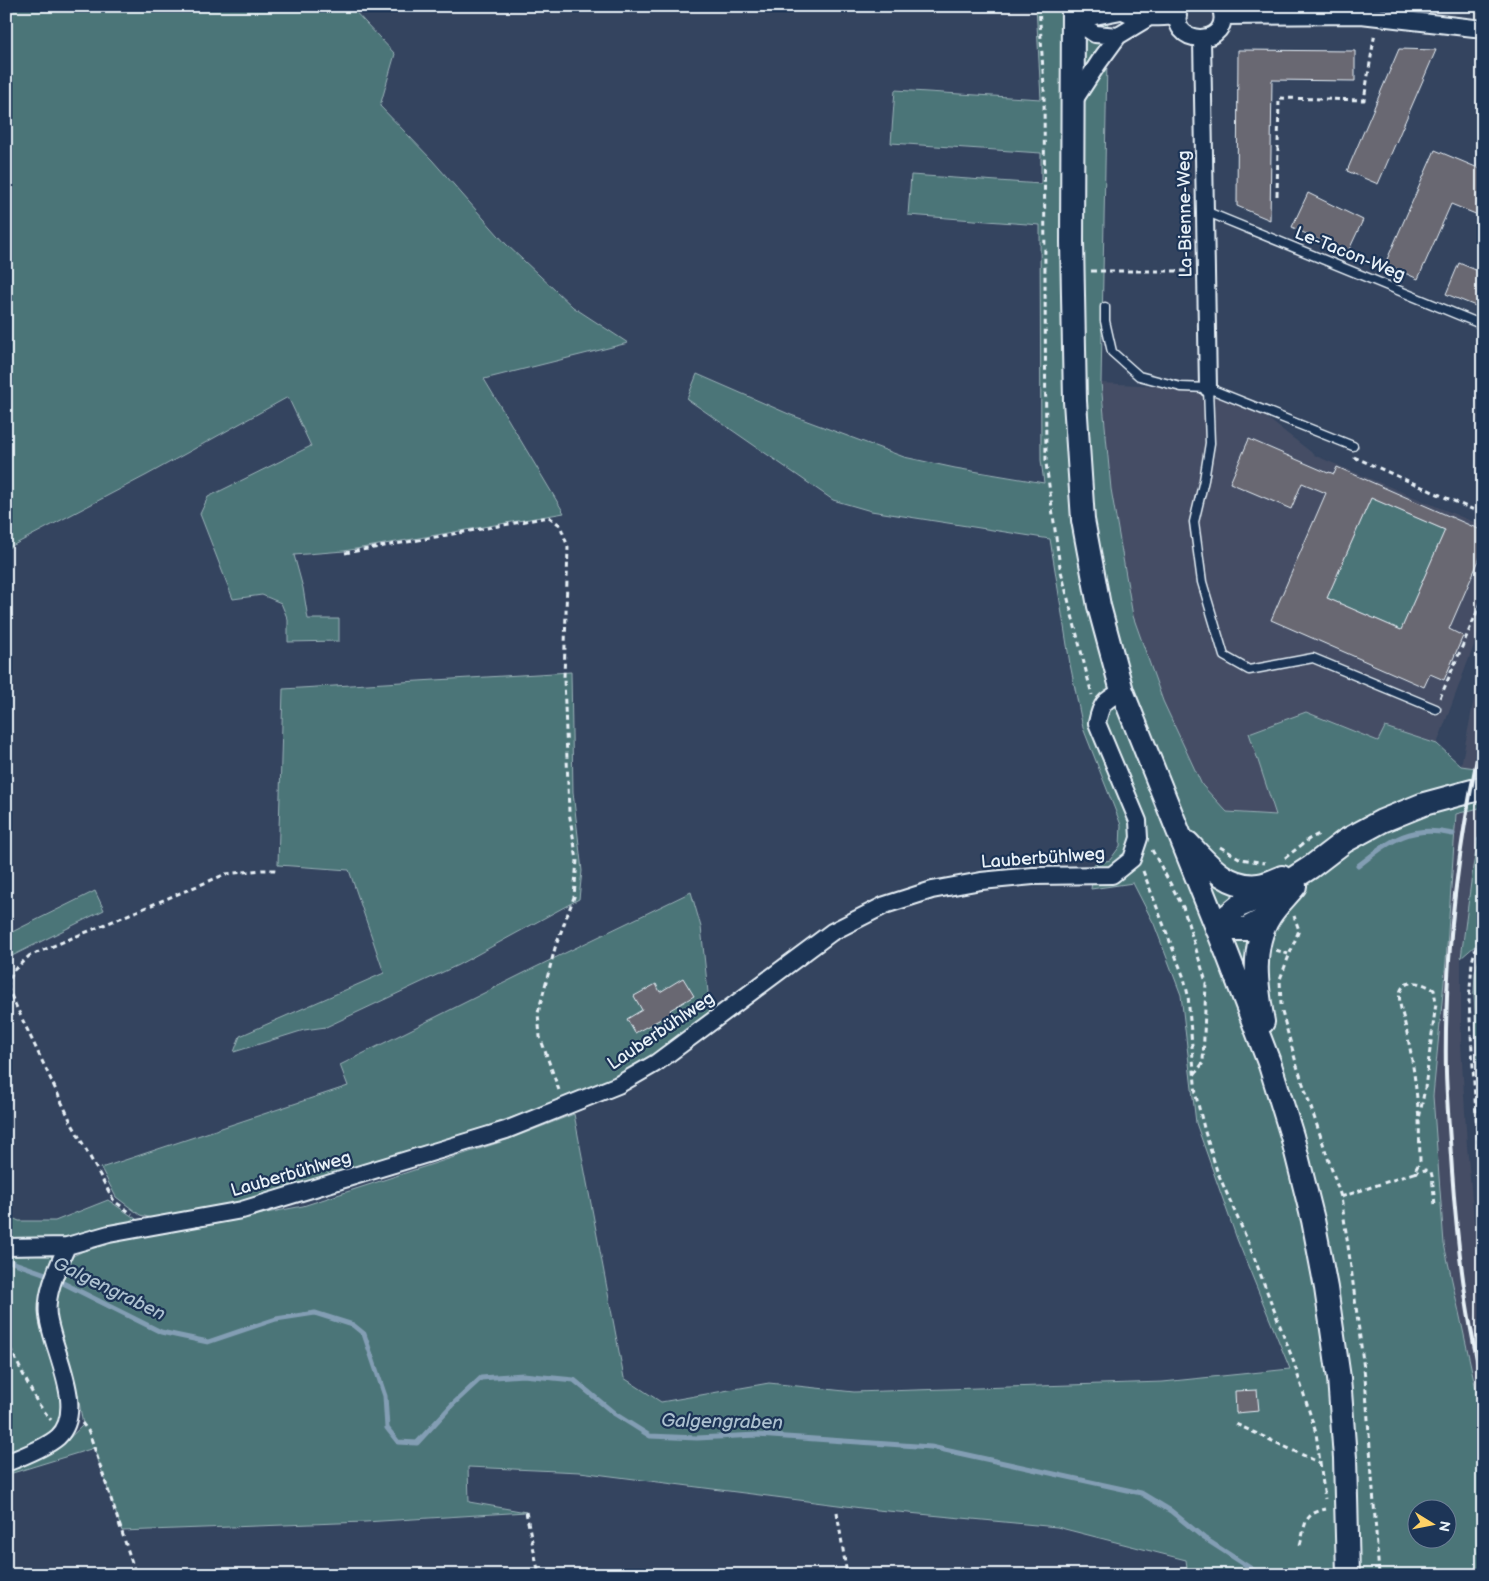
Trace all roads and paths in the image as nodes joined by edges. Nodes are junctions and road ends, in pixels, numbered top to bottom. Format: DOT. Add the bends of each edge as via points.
graph roads {
  1 [pos="1039,6"];
  2 [pos="1118,8"];
  3 [pos="1179,11"];
  4 [pos="1222,11"];
  5 [pos="1073,13"];
  6 [pos="1377,17"];
  7 [pos="1148,18"];
  8 [pos="1483,30"];
  9 [pos="1118,36"];
  10 [pos="1202,39"];
  11 [pos="1073,102"];
  12 [pos="1277,196"];
  13 [pos="1205,211"];
  14 [pos="1206,271"];
  15 [pos="1088,273"];
  16 [pos="1105,307"];
  17 [pos="1483,325"];
  18 [pos="1208,388"];
  19 [pos="1353,446"];
  20 [pos="1483,514"];
  21 [pos="346,553"];
  22 [pos="1483,598"];
  23 [pos="1122,691"];
  24 [pos="1100,709"];
  25 [pos="1436,709"];
  26 [pos="1483,788"];
  27 [pos="1181,837"];
  28 [pos="1139,838"];
  29 [pos="1217,845"];
  30 [pos="1132,859"];
  31 [pos="1241,859"];
  32 [pos="1311,867"];
  33 [pos="278,870"];
  34 [pos="1270,916"];
  35 [pos="1483,920"];
  36 [pos="1216,927"];
  37 [pos="7,986"];
  38 [pos="1270,1065"];
  39 [pos="1194,1076"];
  40 [pos="565,1108"];
  41 [pos="1418,1119"];
  42 [pos="1414,1173"];
  43 [pos="1340,1198"];
  44 [pos="1435,1205"];
  45 [pos="165,1224"];
  46 [pos="1483,1228"];
  47 [pos="13,1246"];
  48 [pos="67,1246"];
  49 [pos="6,1340"];
  50 [pos="71,1409"];
  51 [pos="1236,1424"];
  52 [pos="63,1429"];
  53 [pos="6,1463"];
  54 [pos="1321,1463"];
  55 [pos="1326,1509"];
  56 [pos="526,1512"];
  57 [pos="837,1512"];
  58 [pos="1326,1514"];
  59 [pos="1300,1546"];
  60 [pos="136,1575"];
  61 [pos="539,1575"];
  62 [pos="847,1575"];
  63 [pos="1348,1575"];
  1 -- 24 [label="path" via="1044,87 1046,463 1060,567 1091,694"];
  2 -- 5 [label="street"];
  2 -- 7 [label="street"];
  3 -- 7 [label="street"];
  3 -- 10 [label="street" via="1180,27 1184,32"];
  4 -- 6 [label="street"];
  4 -- 10 [label="street" via="1222,23 1214,34"];
  5 -- 9 [label="street" via="1095,34"];
  5 -- 11 [label="main road"];
  6 -- 8 [label="street"];
  6 -- 12 [label="path" via="1364,100 1279,98"];
  7 -- 9 [label="street"];
  9 -- 11 [label="street"];
  10 -- 13 [label="street, La-Bienne-Weg"];
  11 -- 23 [label="main road" via="1074,392 1083,520 1099,606"];
  13 -- 14 [label="street, La-Bienne-Weg"];
  13 -- 17 [label="lane, Le-Tacon-Weg"];
  14 -- 15 [label="path" via="1094,270"];
  14 -- 18 [label="street, La-Bienne-Weg"];
  16 -- 18 [label="lane" via="1112,352 1139,376 1181,387"];
  18 -- 19 [label="lane"];
  18 -- 25 [label="lane" via="1210,443 1194,522 1202,582 1224,656 1249,670 1312,658"];
  19 -- 20 [label="path" via="1349,455"];
  21 -- 40 [label="path" via="549,518 560,525 568,547 564,678 569,812 577,860 574,898 555,948 538,1012 540,1037"];
  22 -- 25 [label="path"];
  23 -- 24 [label="street" via="1105,700"];
  23 -- 27 [label="main road"];
  24 -- 28 [label="street" via="1097,723 1138,821"];
  26 -- 32 [label="main road" via="1424,804 1382,821 1345,840"];
  27 -- 32 [label="main road" via="1216,872 1236,884 1260,885"];
  27 -- 36 [label="main road"];
  28 -- 30 [label="street"];
  28 -- 39 [label="path" via="1152,851 1183,906 1206,982 1203,1063"];
  29 -- 31 [label="path"];
  30 -- 39 [label="path" via="1144,872 1184,978"];
  30 -- 40 [label="street, Lauberbühlweg" via="1112,875 1033,876 981,881 932,890 884,905 832,932 656,1063 618,1085"];
  32 -- 34 [label="main road"];
  32 -- 36 [label="main road" via="1269,894 1238,906"];
  33 -- 37 [label="path" via="226,874 28,956 13,971"];
  34 -- 36 [label="main road" via="1246,929"];
  34 -- 38 [label="main road" via="1263,929 1256,963"];
  35 -- 46 [label="path" via="1472,962 1469,1002"];
  36 -- 38 [label="main road"];
  37 -- 45 [label="path" via="72,1124 114,1201 138,1218"];
  38 -- 63 [label="main road" via="1292,1136 1326,1288 1345,1458"];
  39 -- 54 [label="path" via="1198,1105 1217,1171 1293,1360 1316,1433"];
  40 -- 45 [label="street, Lauberbühlweg" via="506,1130 242,1210"];
  41 -- 41 [label="path" via="1426,1088 1436,1003 1434,990 1426,984 1414,983 1404,986 1400,992 1400,1005 1415,1076"];
  41 -- 42 [label="path" via="1420,1161"];
  42 -- 43 [label="path"];
  42 -- 44 [label="path" via="1431,1172"];
  45 -- 48 [label="street, Lauberbühlweg" via="109,1234"];
  47 -- 48 [label="street, Lauberbühlweg"];
  48 -- 50 [label="street" via="49,1298 48,1315"];
  49 -- 52 [label="path" via="37,1402"];
  50 -- 52 [label="street"];
  50 -- 60 [label="path" via="89,1432"];
  51 -- 54 [label="path"];
  52 -- 53 [label="street" via="58,1437"];
  54 -- 55 [label="path"];
  55 -- 58 [label="path"];
  55 -- 59 [label="path" via="1307,1517"];
  56 -- 61 [label="path"];
  57 -- 62 [label="path"];
}
